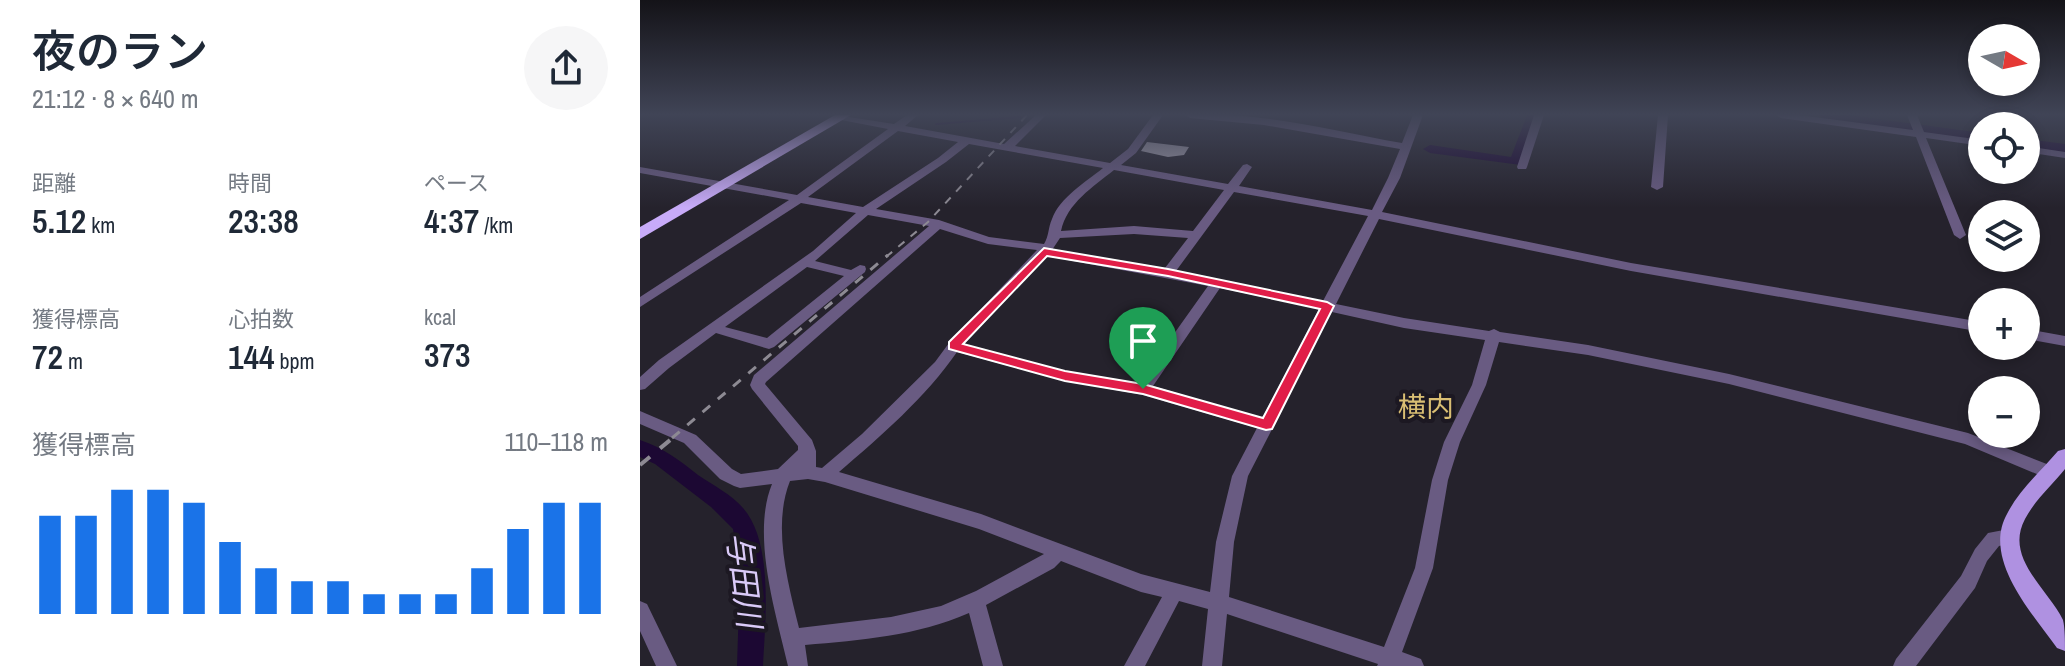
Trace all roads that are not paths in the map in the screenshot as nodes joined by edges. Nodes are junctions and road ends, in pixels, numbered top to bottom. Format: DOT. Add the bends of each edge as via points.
graph roads {
  1 [pos="791,146"];
  2 [pos="871,146"];
  3 [pos="959,146"];
  4 [pos="1008,146"];
  5 [pos="1136,146"];
  6 [pos="1402,146"];
  7 [pos="1529,146"];
  8 [pos="1660,146"];
  9 [pos="1924,146"];
  10 [pos="1407,147"];
  11 [pos="2040,151"];
  12 [pos="2065,155"];
  13 [pos="1114,166"];
  14 [pos="1247,167"];
  15 [pos="1522,167"];
  16 [pos="640,170"];
  17 [pos="724,185"];
  18 [pos="1657,187"];
  19 [pos="1233,188"];
  20 [pos="797,200"];
  21 [pos="865,211"];
  22 [pos="1374,214"];
  23 [pos="939,224"];
  24 [pos="640,234"];
  25 [pos="1055,235"];
  26 [pos="1194,235"];
  27 [pos="1960,235"];
  28 [pos="1046,250"];
  29 [pos="805,263"];
  30 [pos="1168,273"];
  31 [pos="1216,284"];
  32 [pos="640,303"];
  33 [pos="1327,306"];
  34 [pos="1968,325"];
  35 [pos="717,329"];
  36 [pos="1494,334"];
  37 [pos="2040,337"];
  38 [pos="2065,341"];
  39 [pos="954,346"];
  40 [pos="640,385"];
  41 [pos="1143,389"];
  42 [pos="640,417"];
  43 [pos="1266,425"];
  44 [pos="808,451"];
  45 [pos="2065,456"];
  46 [pos="2051,473"];
  47 [pos="816,474"];
  48 [pos="784,477"];
  49 [pos="2009,537"];
  50 [pos="1057,553"];
  51 [pos="1175,591"];
  52 [pos="975,601"];
  53 [pos="1220,603"];
  54 [pos="640,610"];
  55 [pos="792,640"];
  56 [pos="2065,640"];
  57 [pos="1388,662"];
  58 [pos="667,666"];
  59 [pos="798,666"];
  60 [pos="993,666"];
  61 [pos="1134,666"];
  62 [pos="1212,666"];
  63 [pos="1414,666"];
  64 [pos="1903,666"];
  1 -- 17 [label="highway"];
  2 -- 20 [label="street"];
  3 -- 21 [label="street"];
  4 -- 13 [label="street"];
  5 -- 13 [label="street"];
  6 -- 10 [label="street"];
  7 -- 15 [label="street"];
  8 -- 18 [label="street"];
  9 -- 27 [label="street"];
  10 -- 22 [label="street"];
  11 -- 12 [label="street"];
  13 -- 19 [label="street"];
  13 -- 25 [label="street" via="1076,195 1058,217"];
  14 -- 19 [label="street"];
  16 -- 17 [label="street"];
  17 -- 20 [label="street"];
  17 -- 24 [label="highway"];
  19 -- 22 [label="street"];
  19 -- 26 [label="street"];
  20 -- 21 [label="street"];
  20 -- 32 [label="street"];
  21 -- 23 [label="street"];
  21 -- 29 [label="street"];
  22 -- 33 [label="street"];
  22 -- 34 [label="street" via="1631,267"];
  23 -- 28 [label="street"];
  23 -- 44 [label="street" via="759,379 757,385"];
  25 -- 26 [label="street" via="1134,230"];
  25 -- 28 [label="street"];
  26 -- 30 [label="street"];
  28 -- 30 [label="street"];
  28 -- 39 [label="street"];
  29 -- 35 [label="street"];
  29 -- 35 [label="street" via="856,272 769,344"];
  30 -- 31 [label="street"];
  31 -- 33 [label="street"];
  31 -- 41 [label="street"];
  33 -- 36 [label="street" via="1404,323"];
  33 -- 43 [label="street"];
  35 -- 40 [label="street"];
  36 -- 46 [label="street" via="1742,382 1968,439"];
  36 -- 57 [label="street" via="1479,385 1452,442 1424,568"];
  37 -- 38 [label="street"];
  39 -- 41 [label="street" via="1065,376"];
  39 -- 47 [label="street" via="903,405"];
  41 -- 43 [label="street"];
  42 -- 48 [label="street" via="690,439 740,481"];
  43 -- 53 [label="street" via="1240,476 1225,542"];
  44 -- 47 [label="street"];
  44 -- 48 [label="street"];
  45 -- 46 [label="main road"];
  46 -- 49 [label="main road" via="2014,519"];
  47 -- 48 [label="street"];
  47 -- 50 [label="street" via="981,522"];
  48 -- 55 [label="street" via="773,532"];
  49 -- 56 [label="main road" via="2029,591"];
  49 -- 64 [label="street" via="1994,539 1987,547 1968,582"];
  50 -- 51 [label="street"];
  50 -- 52 [label="street"];
  51 -- 53 [label="street"];
  51 -- 61 [label="street"];
  52 -- 55 [label="street" via="900,624"];
  52 -- 60 [label="street"];
  53 -- 57 [label="street"];
  53 -- 62 [label="street"];
  54 -- 58 [label="street"];
  55 -- 59 [label="street"];
  57 -- 63 [label="street"];
}
